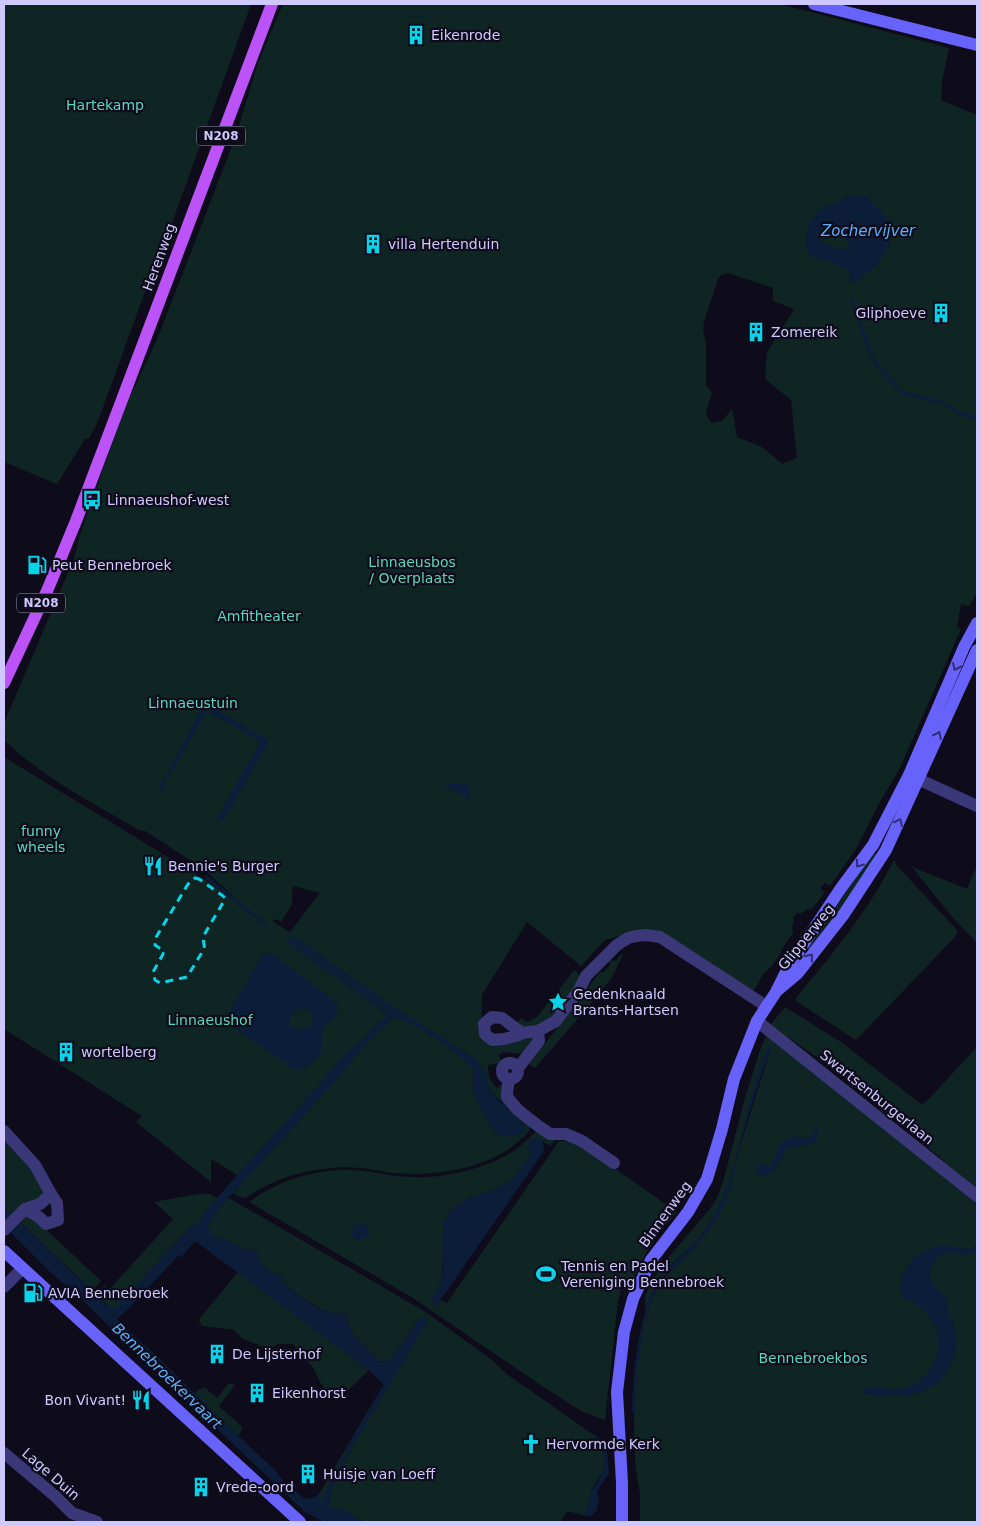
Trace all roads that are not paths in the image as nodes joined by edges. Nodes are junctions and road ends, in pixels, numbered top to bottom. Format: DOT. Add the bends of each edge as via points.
graph roads {
  1 [pos="272,4"];
  2 [pos="814,4"];
  3 [pos="977,44"];
  4 [pos="977,623"];
  5 [pos="974,650"];
  6 [pos="5,676"];
  7 [pos="914,777"];
  8 [pos="977,806"];
  9 [pos="776,992"];
  10 [pos="766,1006"];
  11 [pos="757,1021"];
  12 [pos="538,1031"];
  13 [pos="522,1033"];
  14 [pos="4,1131"];
  15 [pos="614,1163"];
  16 [pos="51,1194"];
  17 [pos="977,1196"];
  18 [pos="22,1212"];
  19 [pos="4,1230"];
  20 [pos="4,1251"];
  21 [pos="22,1269"];
  22 [pos="4,1287"];
  23 [pos="4,1452"];
  24 [pos="76,1519"];
  25 [pos="97,1522"];
  26 [pos="300,1522"];
  27 [pos="622,1522"];
  1 -- 6 [label="main road, Herenweg / N208" via="76,521 47,591"];
  2 -- 3 [label="street"];
  4 -- 5 [label="street, Glipperweg"];
  5 -- 7 [label="street, Glipperweg"];
  7 -- 8 [label="street"];
  7 -- 9 [label="street, Glipperweg" via="873,845 789,966"];
  9 -- 10 [label="street, Binnenweg"];
  10 -- 11 [label="street, Binnenweg"];
  10 -- 12 [label="street" via="660,937 636,936 611,950 586,976 580,990 556,1020"];
  11 -- 17 [label="street, Swartsenburgerlaan"];
  11 -- 27 [label="street, Binnenweg" via="734,1079 707,1180 688,1212 651,1260 633,1299 624,1332 617,1392"];
  12 -- 13 [label="street"];
  12 -- 15 [label="street" via="539,1041 518,1068 511,1063 504,1066 503,1076 509,1079 508,1097 518,1110 550,1134 566,1134 582,1141"];
  14 -- 16 [label="street" via="35,1165"];
  16 -- 18 [label="street" via="40,1204"];
  16 -- 18 [label="street" via="57,1202 58,1220 46,1224 38,1217"];
  18 -- 19 [label="street"];
  20 -- 21 [label="street"];
  21 -- 22 [label="street"];
  21 -- 26 [label="street"];
  23 -- 24 [label="street, Lage Duin" via="55,1496"];
  24 -- 25 [label="street, Lage Duin"];
}
